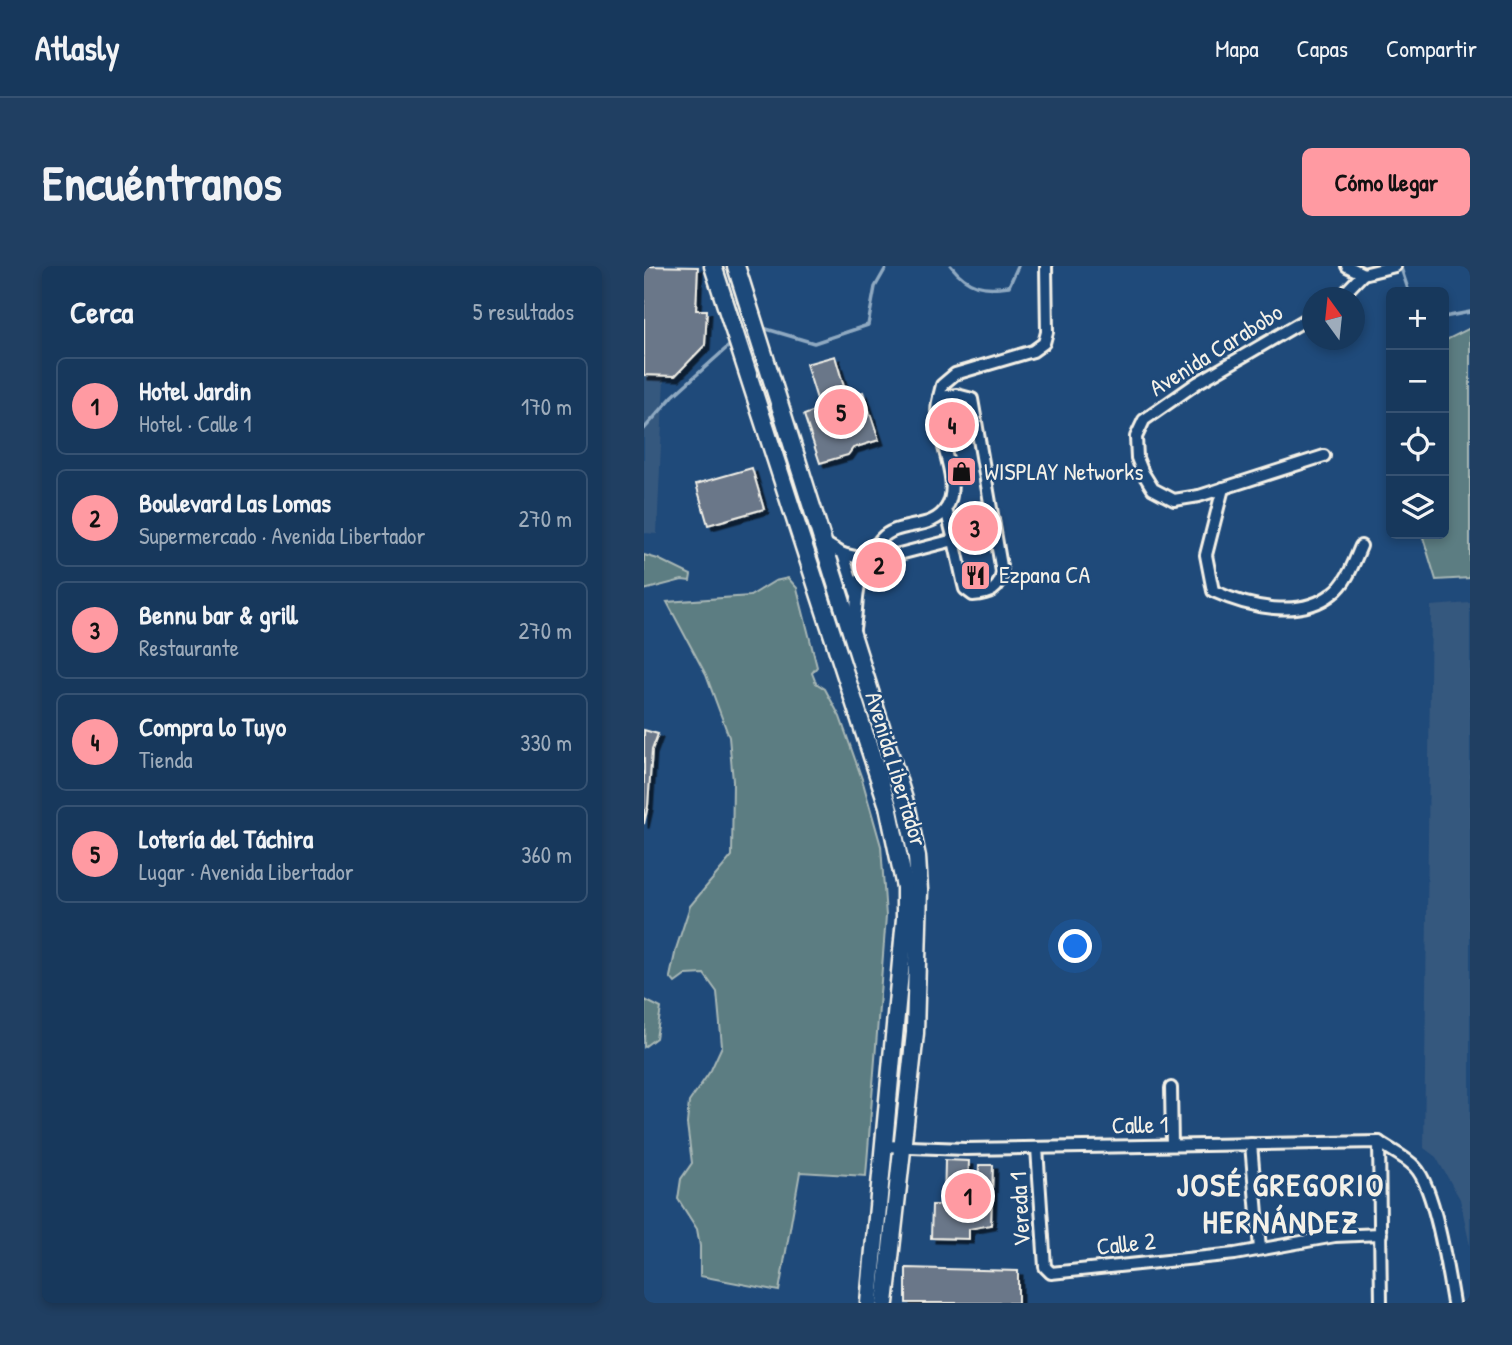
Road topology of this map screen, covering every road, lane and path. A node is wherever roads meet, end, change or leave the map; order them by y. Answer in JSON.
{"nodes":[{"id":1,"x":713,"y":266,"type":"edge"},
{"id":2,"x":736,"y":266,"type":"edge"},
{"id":3,"x":1046,"y":266,"type":"edge"},
{"id":4,"x":1347,"y":266,"type":"edge"},
{"id":5,"x":1395,"y":266,"type":"edge"},
{"id":6,"x":1363,"y":274,"type":"junction"},
{"id":7,"x":1351,"y":287,"type":"edge"},
{"id":8,"x":1302,"y":322,"type":"edge"},
{"id":9,"x":939,"y":397,"type":"junction"},
{"id":10,"x":1324,"y":456,"type":"dead end"},
{"id":11,"x":1223,"y":488,"type":"junction"},
{"id":12,"x":946,"y":509,"type":"junction"},
{"id":13,"x":954,"y":540,"type":"junction"},
{"id":14,"x":823,"y":542,"type":"junction"},
{"id":15,"x":1361,"y":546,"type":"dead end"},
{"id":16,"x":843,"y":554,"type":"junction"},
{"id":17,"x":872,"y":561,"type":"junction"},
{"id":18,"x":857,"y":595,"type":"junction"},
{"id":19,"x":853,"y":637,"type":"junction"},
{"id":20,"x":1171,"y":1088,"type":"dead end"},
{"id":21,"x":1379,"y":1142,"type":"junction"},
{"id":22,"x":1251,"y":1144,"type":"junction"},
{"id":23,"x":1172,"y":1145,"type":"junction"},
{"id":24,"x":883,"y":1146,"type":"junction"},
{"id":25,"x":1037,"y":1147,"type":"junction"},
{"id":26,"x":902,"y":1148,"type":"junction"},
{"id":27,"x":1381,"y":1234,"type":"junction"},
{"id":28,"x":1260,"y":1249,"type":"junction"},
{"id":29,"x":1045,"y":1267,"type":"joint"},
{"id":30,"x":869,"y":1303,"type":"edge"},
{"id":31,"x":885,"y":1303,"type":"edge"},
{"id":32,"x":1381,"y":1303,"type":"edge"},
{"id":33,"x":1452,"y":1303,"type":"edge"}],
"edges":[{"from":1,"to":24,"type":"main road","name":"Avenida Libertador"},
{"from":2,"to":14,"type":"main road","name":"Avenida Libertador"},
{"from":3,"to":9,"type":"street"},
{"from":4,"to":6,"type":"street"},
{"from":5,"to":6,"type":"street"},
{"from":6,"to":7,"type":"street"},
{"from":8,"to":11,"type":"street","name":"Avenida Carabobo"},
{"from":9,"to":12,"type":"street"},
{"from":9,"to":13,"type":"street"},
{"from":10,"to":11,"type":"street","name":"Avenida Carabobo"},
{"from":11,"to":15,"type":"street"},
{"from":12,"to":13,"type":"street"},
{"from":12,"to":17,"type":"street"},
{"from":13,"to":17,"type":"street"},
{"from":14,"to":16,"type":"street"},
{"from":14,"to":19,"type":"main road","name":"Avenida Libertador"},
{"from":16,"to":17,"type":"street"},
{"from":16,"to":18,"type":"street"},
{"from":17,"to":18,"type":"street"},
{"from":18,"to":19,"type":"street"},
{"from":19,"to":26,"type":"main road","name":"Avenida Libertador"},
{"from":20,"to":23,"type":"street"},
{"from":21,"to":22,"type":"street","name":"Calle 1"},
{"from":21,"to":27,"type":"street"},
{"from":21,"to":33,"type":"street"},
{"from":22,"to":23,"type":"street","name":"Calle 1"},
{"from":22,"to":28,"type":"street"},
{"from":23,"to":25,"type":"street","name":"Calle 1"},
{"from":24,"to":26,"type":"street","name":"Calle 1"},
{"from":24,"to":30,"type":"main road","name":"Avenida Libertador"},
{"from":25,"to":26,"type":"street","name":"Calle 1"},
{"from":25,"to":29,"type":"street","name":"Vereda 1"},
{"from":26,"to":31,"type":"main road","name":"Avenida Libertador"},
{"from":27,"to":28,"type":"street","name":"Calle 2"},
{"from":27,"to":32,"type":"street"},
{"from":28,"to":29,"type":"street","name":"Calle 2"}]}
